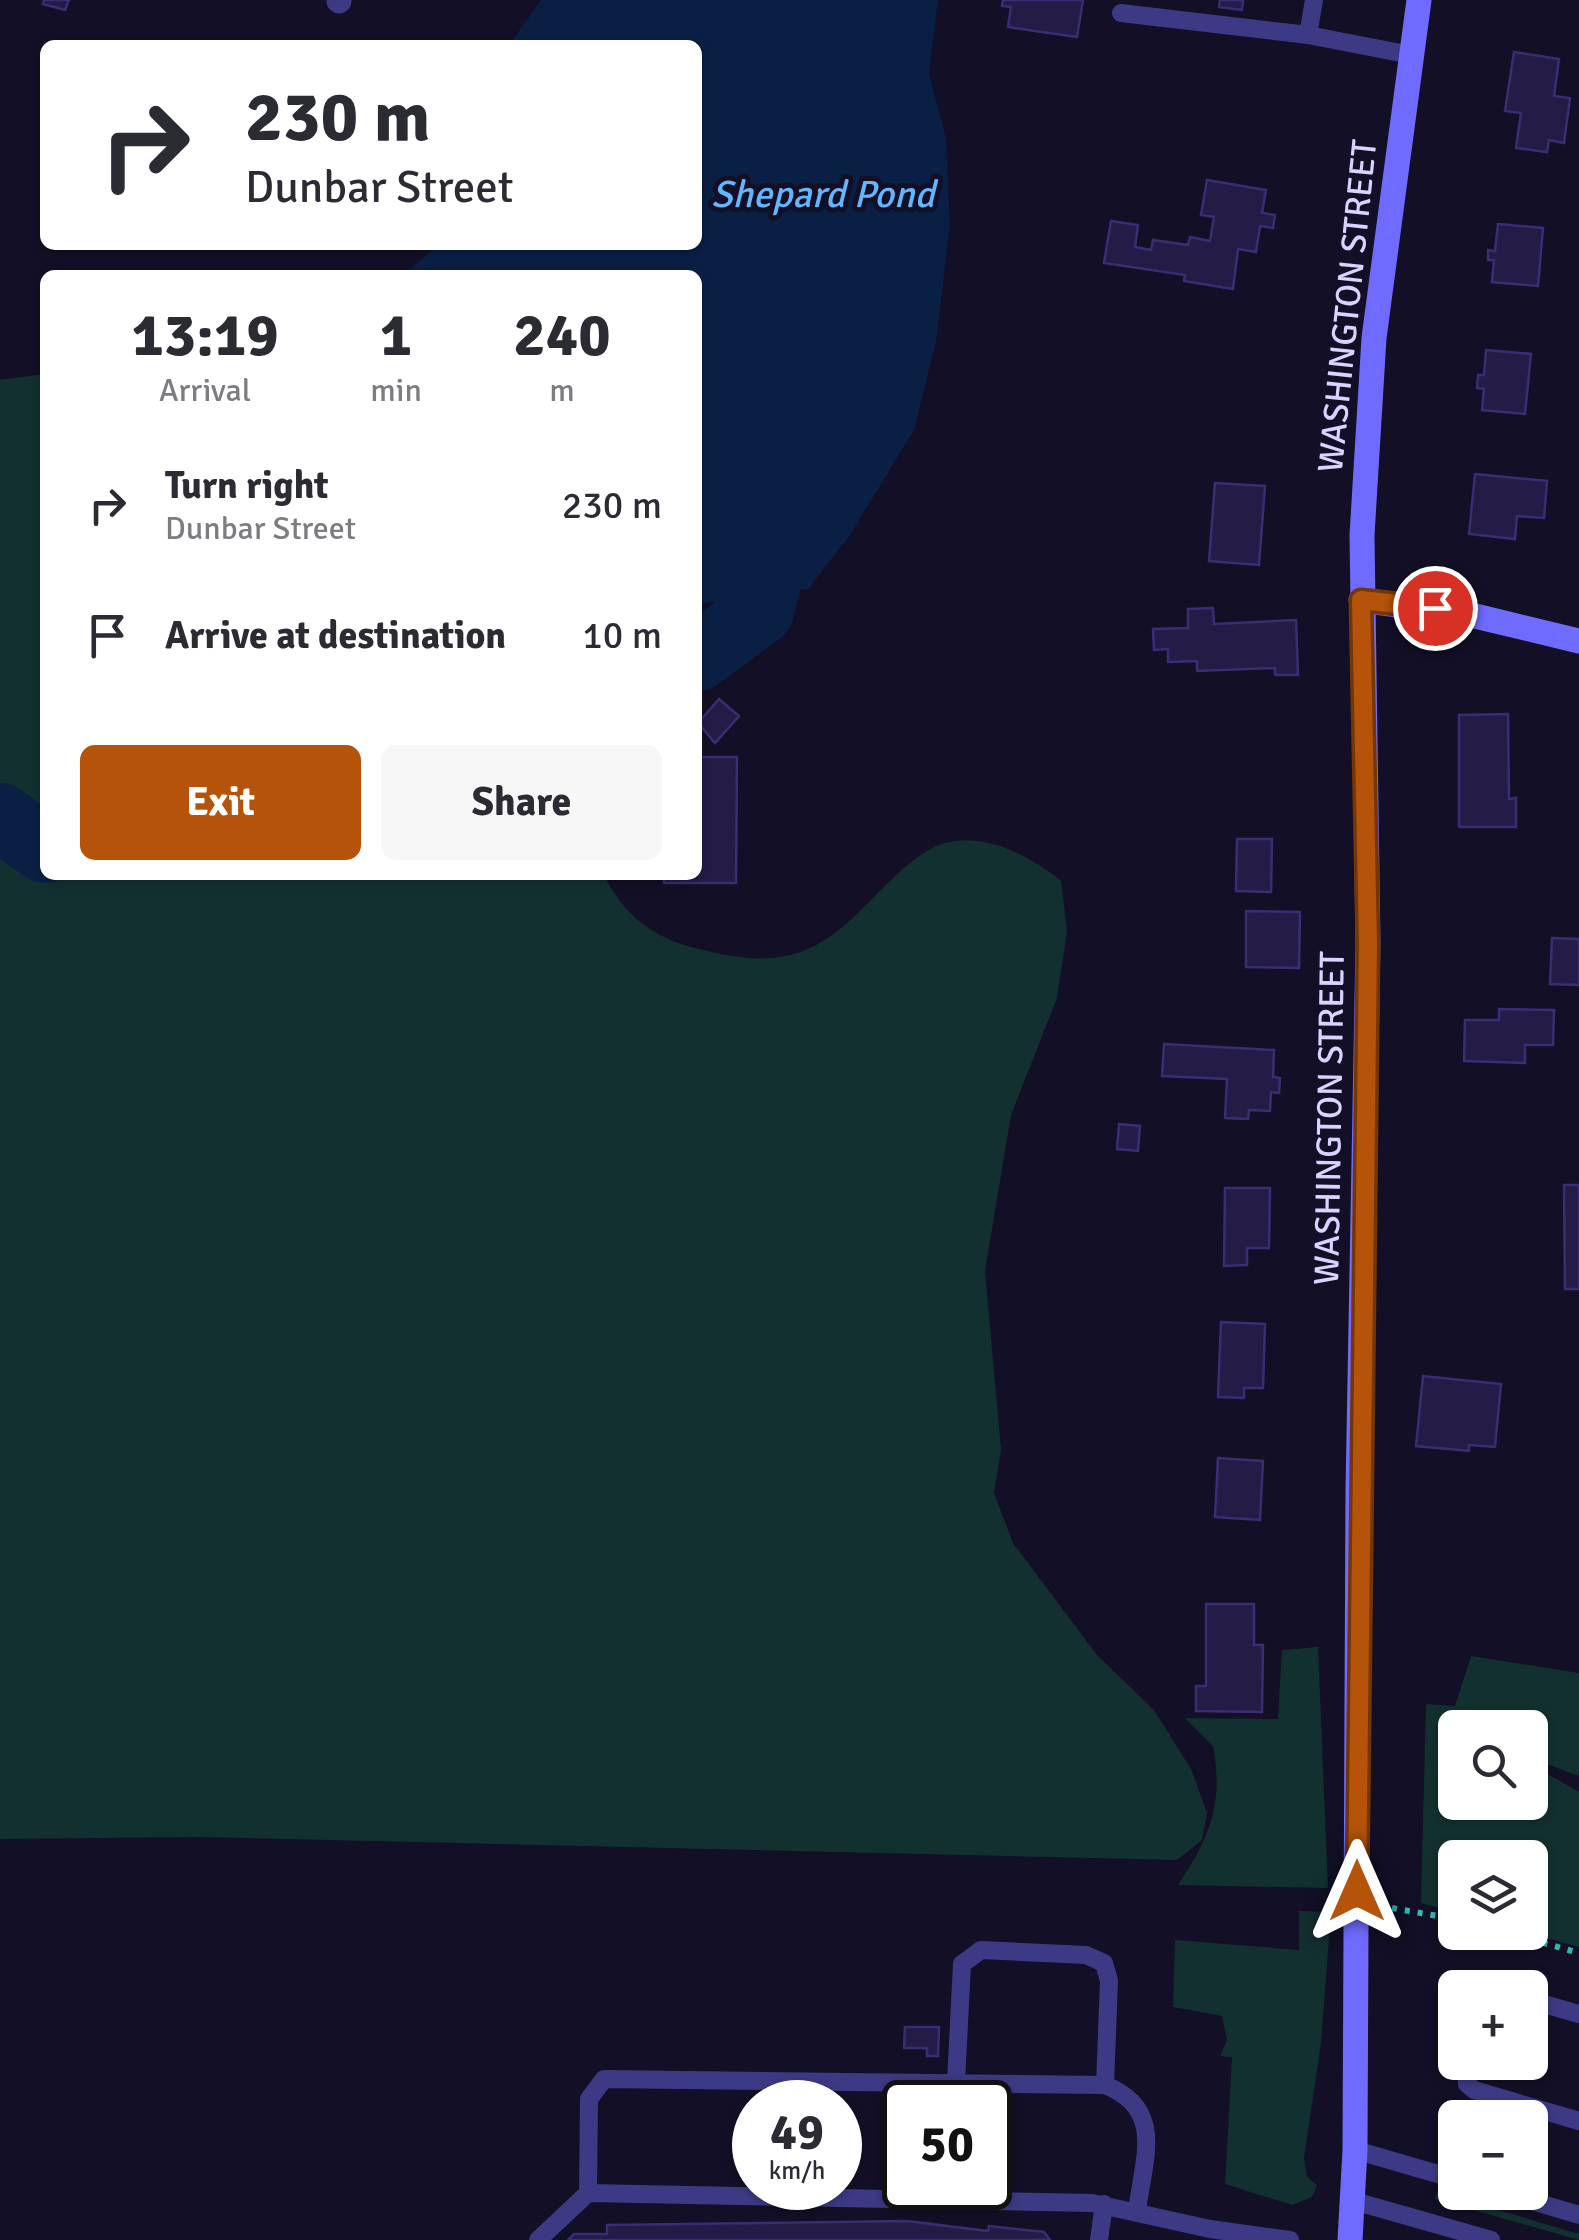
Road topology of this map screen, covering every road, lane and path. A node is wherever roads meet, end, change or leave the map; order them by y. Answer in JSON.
{"nodes":[{"id":1,"x":1314,"y":0,"type":"edge"},
{"id":2,"x":1419,"y":0,"type":"edge"},
{"id":3,"x":1121,"y":13,"type":"dead end"},
{"id":4,"x":1308,"y":35,"type":"junction"},
{"id":5,"x":1411,"y":56,"type":"junction"},
{"id":6,"x":1361,"y":600,"type":"junction"},
{"id":7,"x":1579,"y":641,"type":"edge"},
{"id":8,"x":1392,"y":1908,"type":"dead end"},
{"id":9,"x":1438,"y":1915,"type":"edge"},
{"id":10,"x":1548,"y":1944,"type":"edge"},
{"id":11,"x":1579,"y":1953,"type":"edge"},
{"id":12,"x":1548,"y":2005,"type":"edge"},
{"id":13,"x":1579,"y":2014,"type":"edge"},
{"id":14,"x":956,"y":2080,"type":"edge"},
{"id":15,"x":1466,"y":2080,"type":"edge"},
{"id":16,"x":882,"y":2082,"type":"edge"},
{"id":17,"x":1012,"y":2083,"type":"edge"},
{"id":18,"x":1105,"y":2084,"type":"junction"},
{"id":19,"x":1579,"y":2122,"type":"edge"},
{"id":20,"x":1356,"y":2150,"type":"junction"},
{"id":21,"x":1438,"y":2174,"type":"edge"},
{"id":22,"x":588,"y":2193,"type":"junction"},
{"id":23,"x":1354,"y":2201,"type":"junction"},
{"id":24,"x":1104,"y":2204,"type":"junction"},
{"id":25,"x":1548,"y":2206,"type":"edge"},
{"id":26,"x":1137,"y":2212,"type":"junction"},
{"id":27,"x":1579,"y":2215,"type":"edge"},
{"id":28,"x":1209,"y":2234,"type":"edge"},
{"id":29,"x":538,"y":2240,"type":"edge"},
{"id":30,"x":1099,"y":2240,"type":"edge"},
{"id":31,"x":1290,"y":2240,"type":"edge"},
{"id":32,"x":1350,"y":2240,"type":"edge"},
{"id":33,"x":1491,"y":2240,"type":"edge"}],
"edges":[{"from":1,"to":4,"type":"lane"},
{"from":2,"to":5,"type":"main road","name":"WASHINGTON STREET"},
{"from":3,"to":4,"type":"lane"},
{"from":4,"to":5,"type":"lane"},
{"from":5,"to":6,"type":"main road","name":"WASHINGTON STREET"},
{"from":6,"to":7,"type":"main road"},
{"from":6,"to":20,"type":"main road","name":"WASHINGTON STREET"},
{"from":8,"to":9,"type":"path"},
{"from":10,"to":11,"type":"path"},
{"from":12,"to":13,"type":"lane"},
{"from":14,"to":18,"type":"lane"},
{"from":15,"to":19,"type":"lane"},
{"from":16,"to":22,"type":"lane"},
{"from":17,"to":18,"type":"lane"},
{"from":18,"to":26,"type":"lane"},
{"from":20,"to":21,"type":"lane"},
{"from":20,"to":23,"type":"main road","name":"WASHINGTON STREET"},
{"from":22,"to":24,"type":"lane"},
{"from":22,"to":29,"type":"lane"},
{"from":23,"to":32,"type":"main road","name":"WASHINGTON STREET"},
{"from":23,"to":33,"type":"lane"},
{"from":24,"to":26,"type":"lane"},
{"from":24,"to":30,"type":"lane"},
{"from":25,"to":27,"type":"lane"},
{"from":26,"to":28,"type":"lane"},
{"from":28,"to":31,"type":"lane"}]}
